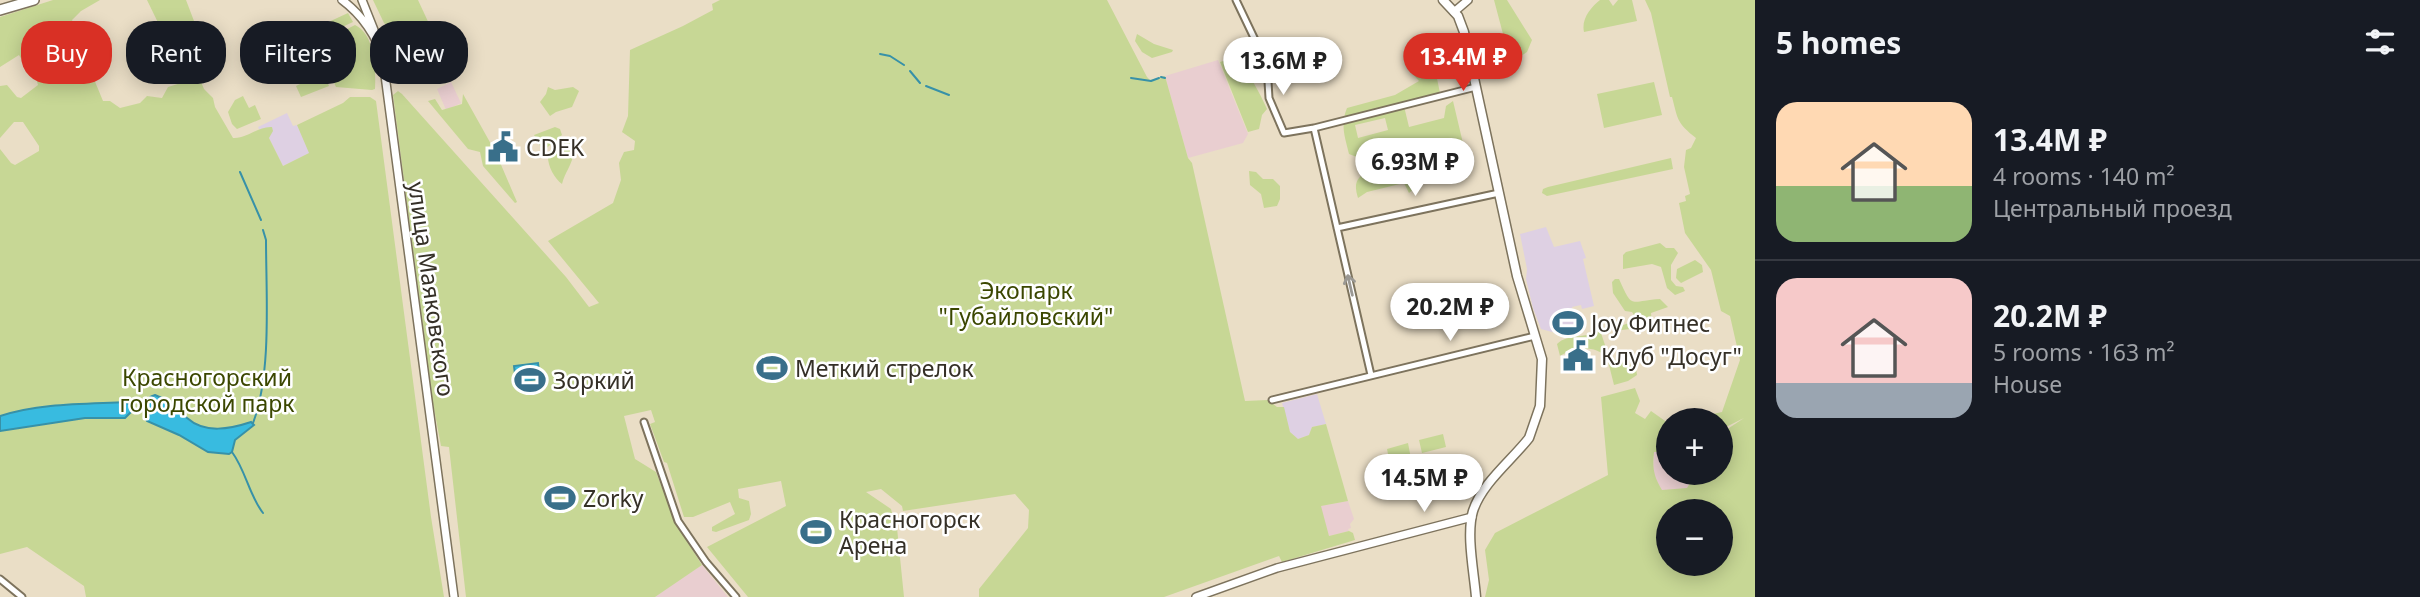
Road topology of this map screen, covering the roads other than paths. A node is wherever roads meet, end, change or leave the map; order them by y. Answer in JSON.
{"nodes":[{"id":1,"x":34,"y":0,"type":"edge"},
{"id":2,"x":360,"y":0,"type":"edge"},
{"id":3,"x":1236,"y":0,"type":"edge"},
{"id":4,"x":1443,"y":0,"type":"edge"},
{"id":5,"x":1468,"y":0,"type":"edge"},
{"id":6,"x":344,"y":1,"type":"edge"},
{"id":7,"x":0,"y":10,"type":"edge"},
{"id":8,"x":1454,"y":12,"type":"junction"},
{"id":9,"x":370,"y":24,"type":"edge"},
{"id":10,"x":370,"y":33,"type":"edge"},
{"id":11,"x":385,"y":84,"type":"edge"},
{"id":12,"x":1476,"y":87,"type":"junction"},
{"id":13,"x":1314,"y":128,"type":"junction"},
{"id":14,"x":1499,"y":193,"type":"junction"},
{"id":15,"x":1337,"y":228,"type":"junction"},
{"id":16,"x":1535,"y":336,"type":"junction"},
{"id":17,"x":1371,"y":375,"type":"junction"},
{"id":18,"x":1272,"y":401,"type":"dead end"},
{"id":19,"x":644,"y":422,"type":"dead end"},
{"id":20,"x":1472,"y":517,"type":"junction"},
{"id":21,"x":0,"y":579,"type":"edge"},
{"id":22,"x":22,"y":597,"type":"edge"},
{"id":23,"x":454,"y":597,"type":"edge"},
{"id":24,"x":736,"y":597,"type":"edge"},
{"id":25,"x":1196,"y":597,"type":"edge"},
{"id":26,"x":1476,"y":597,"type":"edge"}],
"edges":[{"from":1,"to":7,"type":"main road"},
{"from":2,"to":6,"type":"street"},
{"from":2,"to":9,"type":"street"},
{"from":3,"to":13,"type":"street"},
{"from":4,"to":8,"type":"main road"},
{"from":5,"to":8,"type":"street"},
{"from":6,"to":10,"type":"street","name":"улица Маяковского"},
{"from":8,"to":12,"type":"main road"},
{"from":11,"to":23,"type":"street","name":"улица Маяковского"},
{"from":12,"to":13,"type":"street"},
{"from":12,"to":14,"type":"main road"},
{"from":13,"to":15,"type":"street"},
{"from":14,"to":15,"type":"street"},
{"from":14,"to":16,"type":"main road"},
{"from":17,"to":15,"type":"street","one_way":true},
{"from":16,"to":17,"type":"street"},
{"from":16,"to":20,"type":"main road"},
{"from":17,"to":18,"type":"street"},
{"from":19,"to":24,"type":"street"},
{"from":20,"to":25,"type":"street"},
{"from":20,"to":26,"type":"main road"},
{"from":21,"to":22,"type":"street"}]}
